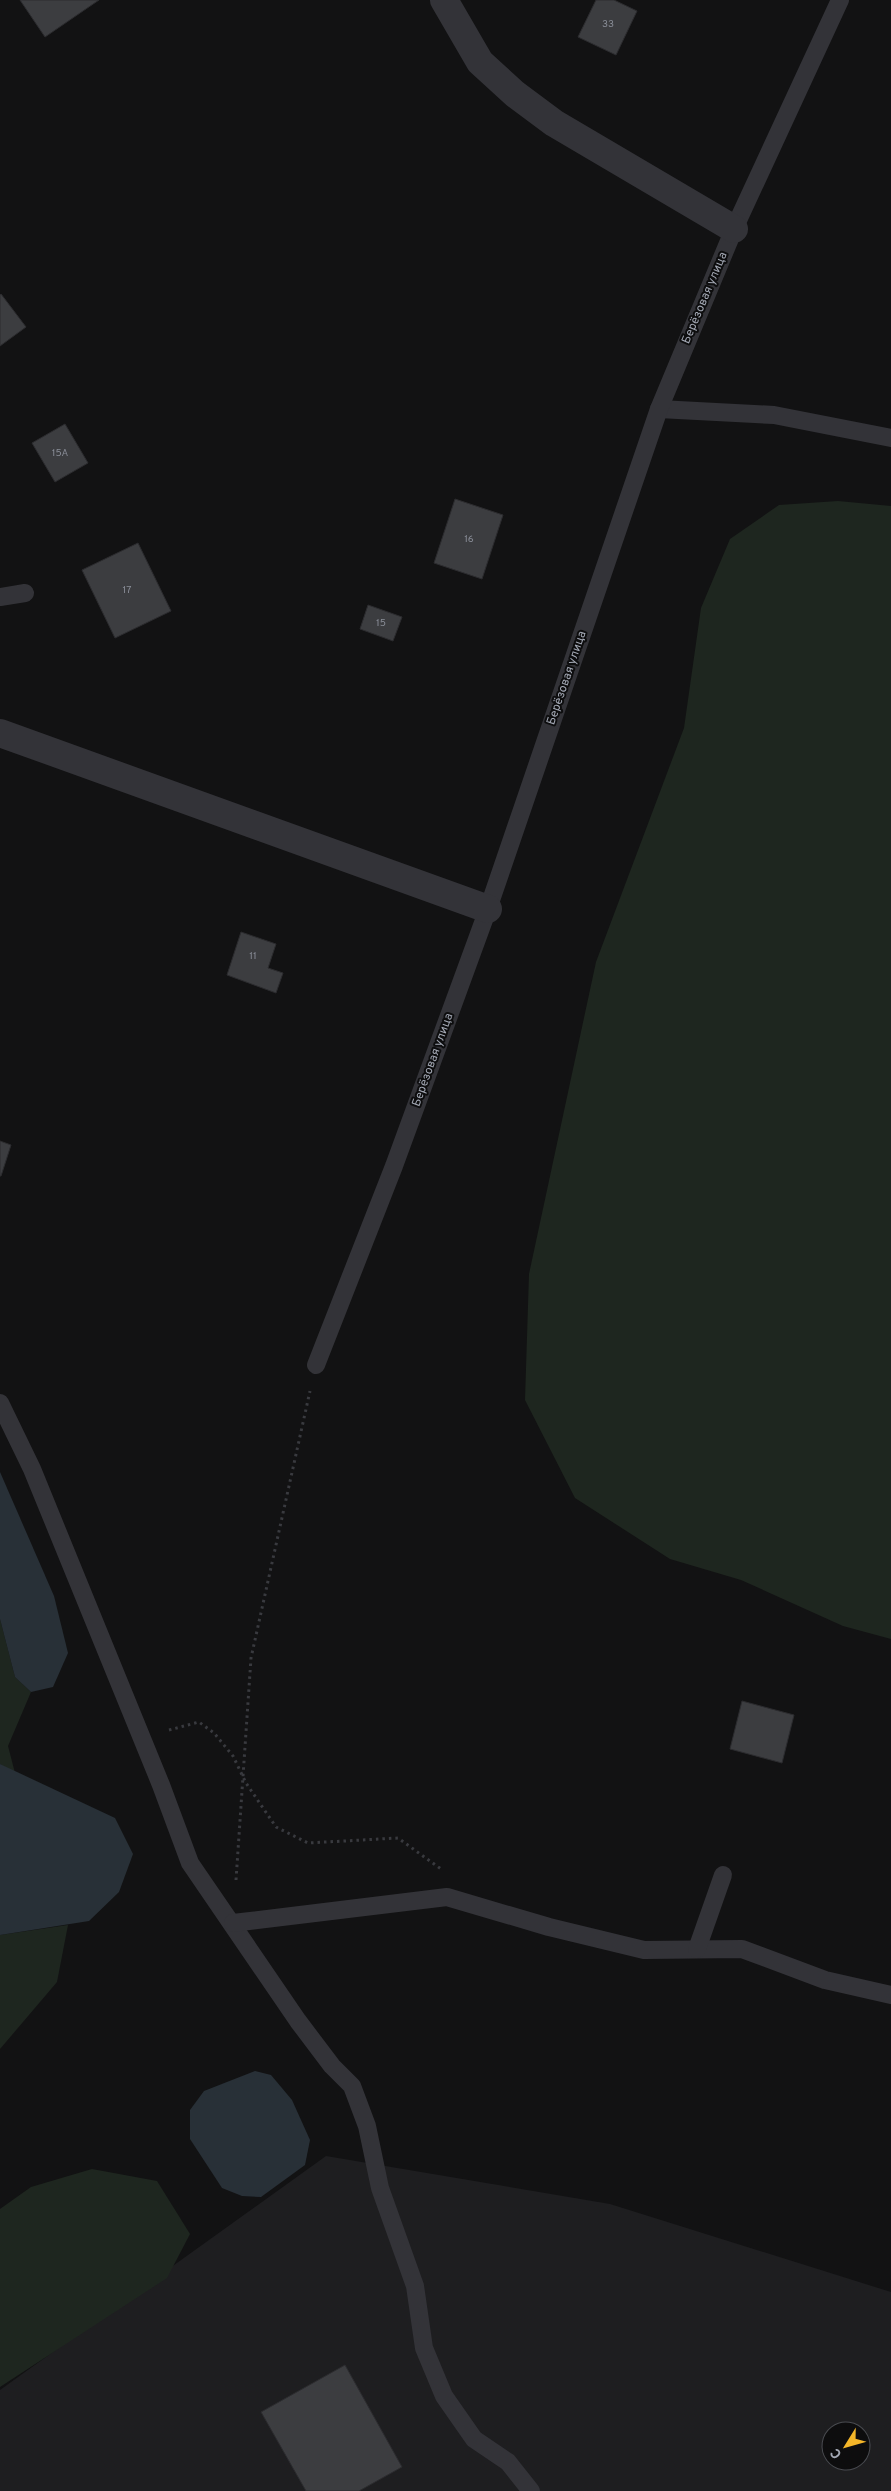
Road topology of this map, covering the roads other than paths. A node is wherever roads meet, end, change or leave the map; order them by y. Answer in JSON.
{"nodes":[{"id":1,"x":444,"y":0,"type":"edge"},
{"id":2,"x":840,"y":0,"type":"edge"},
{"id":3,"x":734,"y":229,"type":"junction"},
{"id":4,"x":659,"y":409,"type":"junction"},
{"id":5,"x":891,"y":438,"type":"edge"},
{"id":6,"x":25,"y":593,"type":"dead end"},
{"id":7,"x":0,"y":597,"type":"edge"},
{"id":8,"x":0,"y":733,"type":"edge"},
{"id":9,"x":488,"y":909,"type":"junction"},
{"id":10,"x":316,"y":1365,"type":"road end"},
{"id":11,"x":0,"y":1403,"type":"edge"},
{"id":12,"x":723,"y":1875,"type":"dead end"},
{"id":13,"x":233,"y":1923,"type":"junction"},
{"id":14,"x":697,"y":1949,"type":"junction"},
{"id":15,"x":891,"y":1994,"type":"edge"},
{"id":16,"x":531,"y":2491,"type":"edge"}],
"edges":[{"from":1,"to":3,"type":"street"},
{"from":2,"to":3,"type":"lane","name":"Берёзовая улица"},
{"from":3,"to":4,"type":"lane","name":"Берёзовая улица"},
{"from":4,"to":5,"type":"lane"},
{"from":4,"to":9,"type":"lane","name":"Берёзовая улица"},
{"from":6,"to":7,"type":"lane"},
{"from":8,"to":9,"type":"street"},
{"from":9,"to":10,"type":"lane","name":"Берёзовая улица"},
{"from":11,"to":13,"type":"lane"},
{"from":12,"to":14,"type":"lane"},
{"from":13,"to":14,"type":"lane"},
{"from":13,"to":16,"type":"lane"},
{"from":14,"to":15,"type":"lane"}]}
